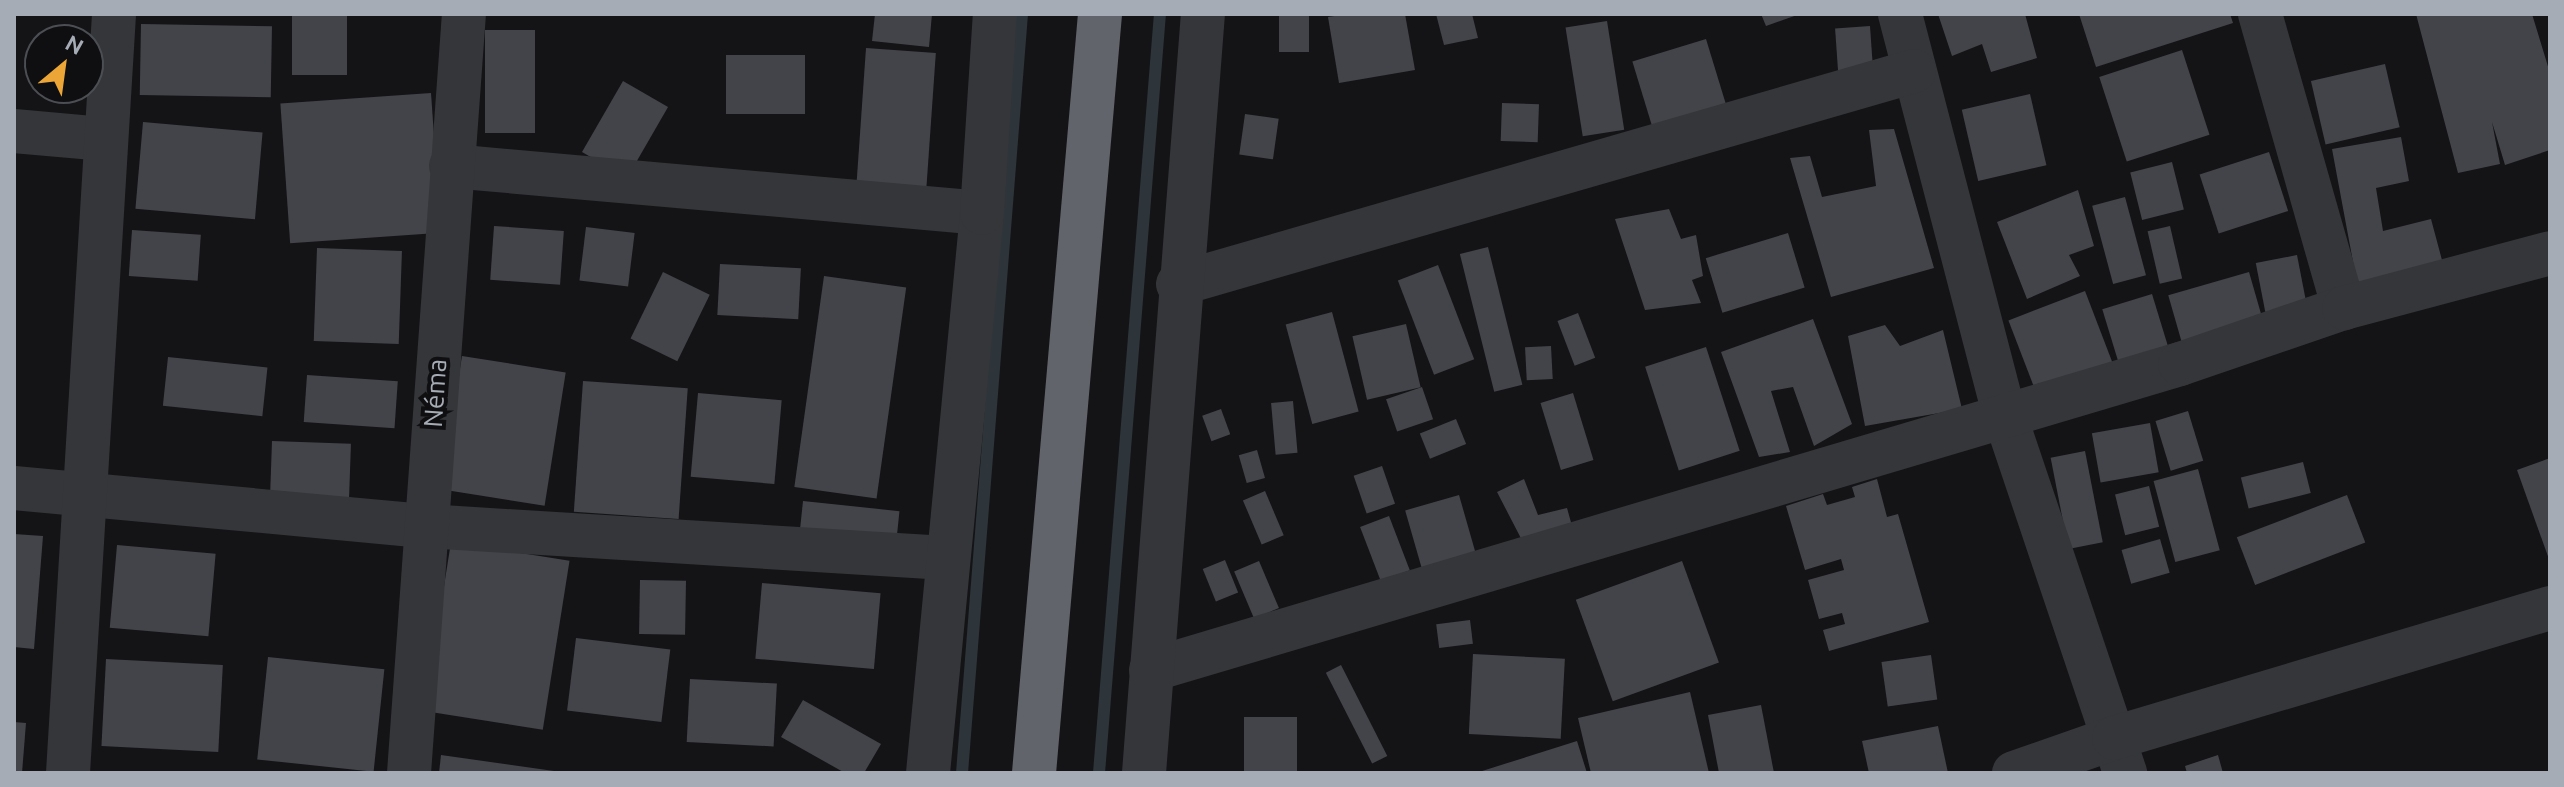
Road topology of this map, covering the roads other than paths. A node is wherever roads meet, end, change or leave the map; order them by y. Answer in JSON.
{"nodes":[{"id":1,"x":114,"y":14,"type":"edge"},
{"id":2,"x":464,"y":14,"type":"edge"},
{"id":3,"x":995,"y":14,"type":"edge"},
{"id":4,"x":1100,"y":14,"type":"edge"},
{"id":5,"x":1203,"y":14,"type":"edge"},
{"id":6,"x":1900,"y":14,"type":"edge"},
{"id":7,"x":2260,"y":14,"type":"edge"},
{"id":8,"x":1914,"y":71,"type":"junction"},
{"id":9,"x":14,"y":131,"type":"edge"},
{"id":10,"x":103,"y":139,"type":"junction"},
{"id":11,"x":451,"y":166,"type":"junction"},
{"id":12,"x":982,"y":213,"type":"junction"},
{"id":13,"x":2550,"y":253,"type":"edge"},
{"id":14,"x":1178,"y":284,"type":"junction"},
{"id":15,"x":2344,"y":308,"type":"junction"},
{"id":16,"x":2005,"y":416,"type":"junction"},
{"id":17,"x":14,"y":488,"type":"edge"},
{"id":18,"x":86,"y":494,"type":"junction"},
{"id":19,"x":426,"y":526,"type":"junction"},
{"id":20,"x":946,"y":558,"type":"junction"},
{"id":21,"x":2550,"y":608,"type":"edge"},
{"id":22,"x":1151,"y":670,"type":"junction"},
{"id":23,"x":2120,"y":755,"type":"edge"},
{"id":24,"x":68,"y":773,"type":"edge"},
{"id":25,"x":409,"y":773,"type":"edge"},
{"id":26,"x":928,"y":773,"type":"edge"},
{"id":27,"x":1034,"y":773,"type":"edge"},
{"id":28,"x":1144,"y":773,"type":"edge"},
{"id":29,"x":2014,"y":773,"type":"edge"}],
"edges":[{"from":1,"to":10,"type":"street"},
{"from":2,"to":11,"type":"street","name":"Néma"},
{"from":3,"to":12,"type":"street"},
{"from":4,"to":27,"type":"highway"},
{"from":5,"to":14,"type":"street"},
{"from":6,"to":8,"type":"street"},
{"from":7,"to":15,"type":"street"},
{"from":8,"to":14,"type":"street"},
{"from":8,"to":16,"type":"street"},
{"from":9,"to":10,"type":"street"},
{"from":10,"to":18,"type":"street"},
{"from":11,"to":12,"type":"street"},
{"from":11,"to":19,"type":"street","name":"Néma"},
{"from":12,"to":20,"type":"street"},
{"from":13,"to":15,"type":"street"},
{"from":14,"to":22,"type":"street"},
{"from":15,"to":16,"type":"street"},
{"from":16,"to":22,"type":"street"},
{"from":16,"to":23,"type":"street"},
{"from":17,"to":18,"type":"street"},
{"from":18,"to":19,"type":"street"},
{"from":18,"to":24,"type":"street"},
{"from":19,"to":20,"type":"street"},
{"from":19,"to":25,"type":"street","name":"Néma"},
{"from":20,"to":26,"type":"street"},
{"from":21,"to":23,"type":"street"},
{"from":22,"to":28,"type":"street"},
{"from":23,"to":29,"type":"street"}]}
